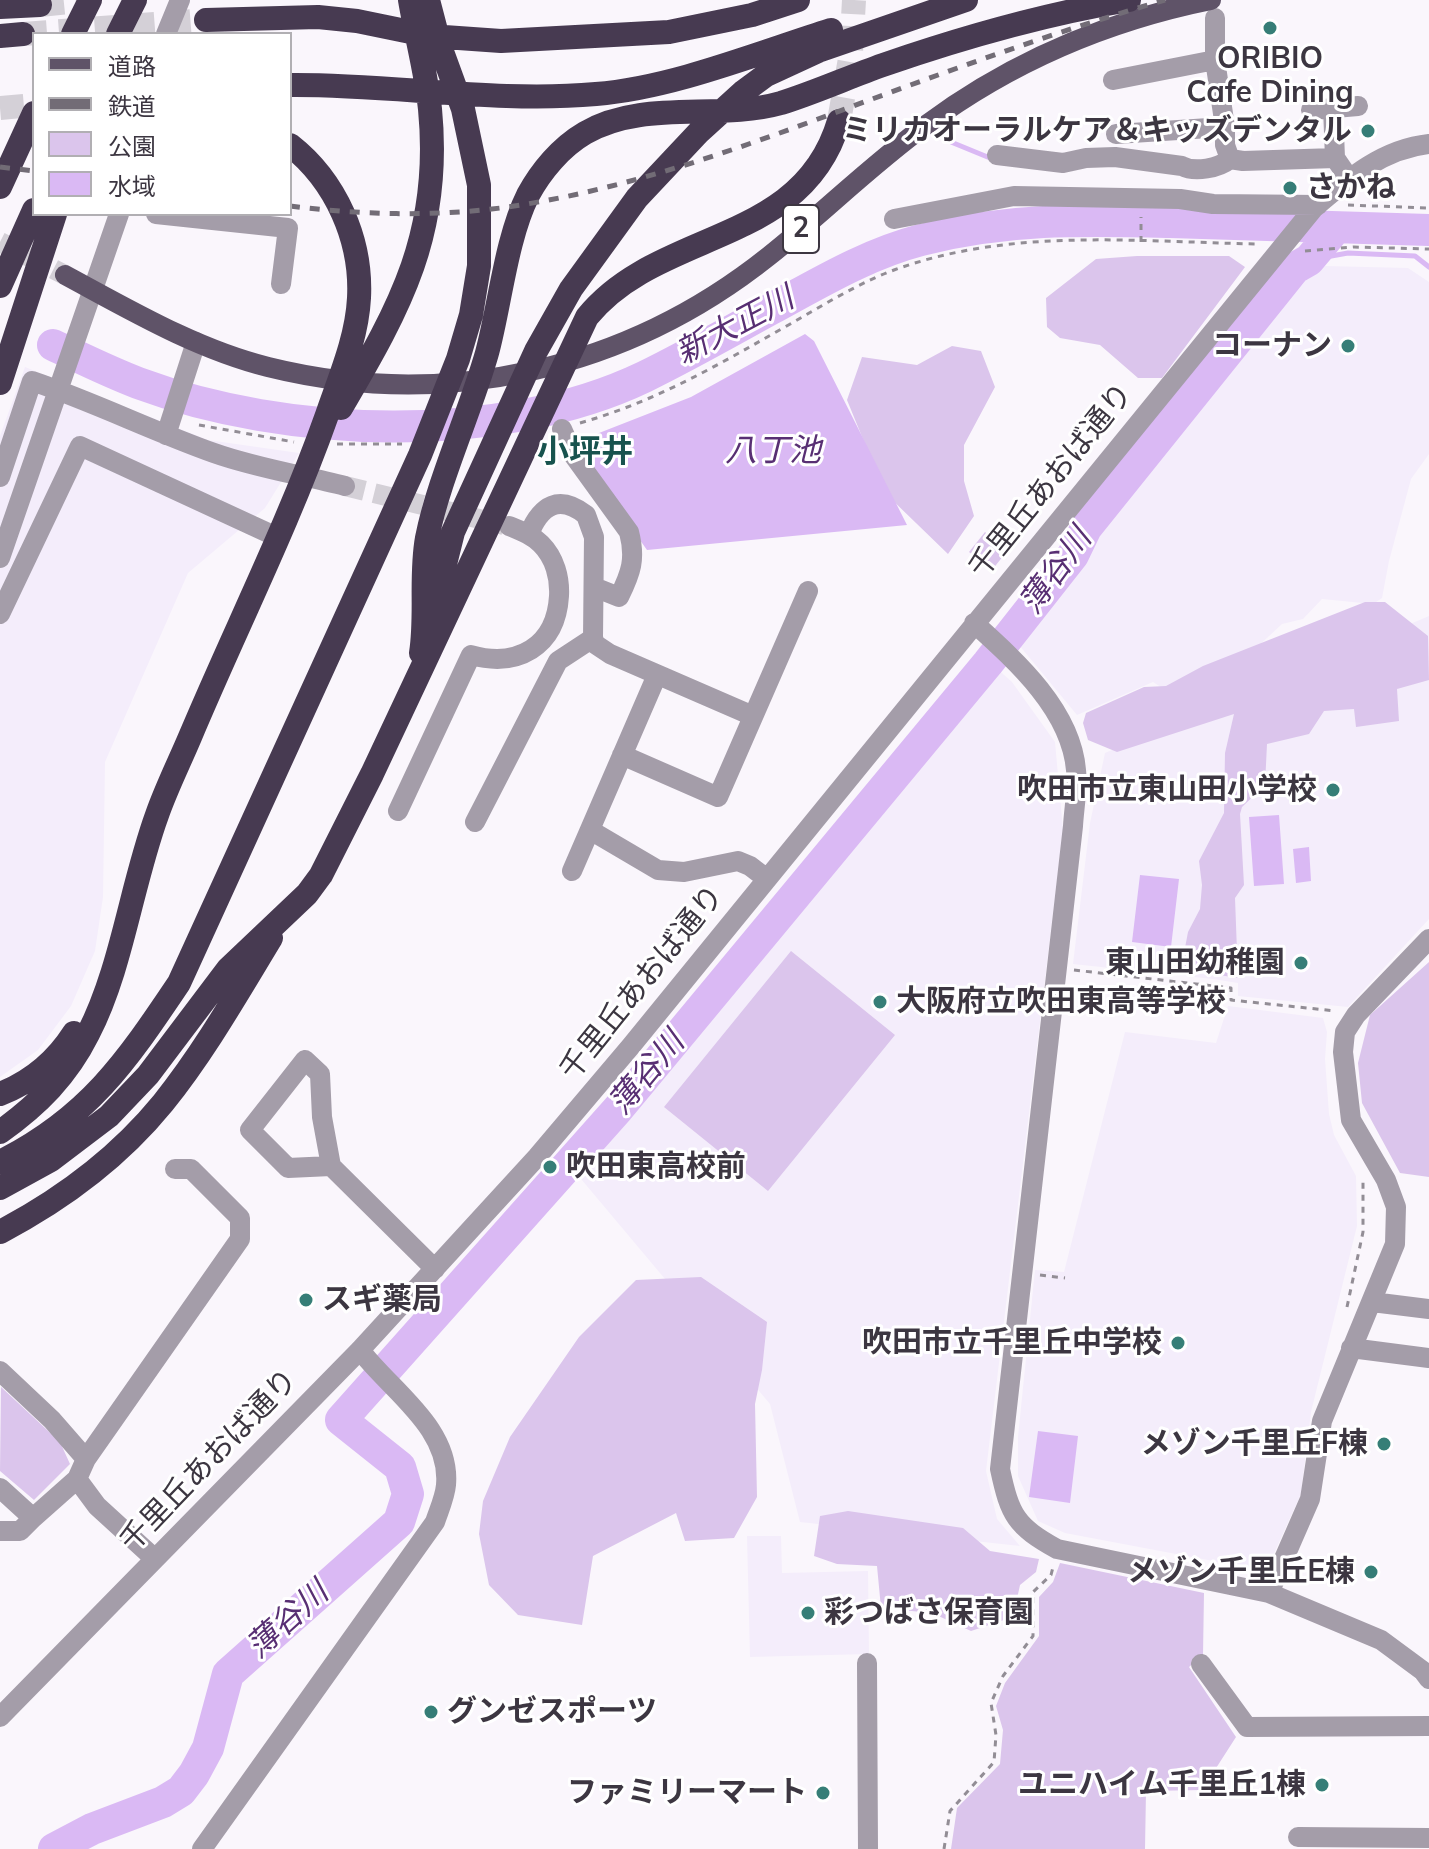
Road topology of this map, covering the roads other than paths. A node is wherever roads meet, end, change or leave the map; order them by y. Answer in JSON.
{"nodes":[{"id":1,"x":90,"y":0,"type":"edge"},
{"id":2,"x":135,"y":0,"type":"edge"},
{"id":3,"x":180,"y":0,"type":"edge"},
{"id":4,"x":410,"y":0,"type":"edge"},
{"id":5,"x":428,"y":0,"type":"edge"},
{"id":6,"x":798,"y":0,"type":"edge"},
{"id":7,"x":954,"y":0,"type":"edge"},
{"id":8,"x":966,"y":0,"type":"edge"},
{"id":9,"x":1129,"y":0,"type":"edge"},
{"id":10,"x":40,"y":5,"type":"dead end"},
{"id":11,"x":0,"y":7,"type":"edge"},
{"id":12,"x":1213,"y":9,"type":"edge"},
{"id":13,"x":206,"y":20,"type":"tunnel mouth"},
{"id":14,"x":74,"y":32,"type":"edge"},
{"id":15,"x":119,"y":32,"type":"edge"},
{"id":16,"x":167,"y":32,"type":"edge"},
{"id":17,"x":1215,"y":60,"type":"junction"},
{"id":18,"x":1113,"y":80,"type":"dead end"},
{"id":19,"x":292,"y":85,"type":"edge"},
{"id":20,"x":1358,"y":106,"type":"dead end"},
{"id":21,"x":1333,"y":108,"type":"junction"},
{"id":22,"x":1311,"y":110,"type":"dead end"},
{"id":23,"x":32,"y":117,"type":"edge"},
{"id":24,"x":839,"y":121,"type":"tunnel mouth"},
{"id":25,"x":1225,"y":127,"type":"junction"},
{"id":26,"x":1116,"y":134,"type":"dead end"},
{"id":27,"x":1429,"y":144,"type":"edge"},
{"id":28,"x":292,"y":147,"type":"edge"},
{"id":29,"x":997,"y":155,"type":"dead end"},
{"id":30,"x":1335,"y":158,"type":"junction"},
{"id":31,"x":1230,"y":159,"type":"junction"},
{"id":32,"x":1348,"y":177,"type":"junction"},
{"id":33,"x":0,"y":187,"type":"edge"},
{"id":34,"x":1316,"y":207,"type":"junction"},
{"id":35,"x":32,"y":214,"type":"edge"},
{"id":36,"x":54,"y":216,"type":"edge"},
{"id":37,"x":118,"y":216,"type":"edge"},
{"id":38,"x":175,"y":216,"type":"edge"},
{"id":39,"x":894,"y":219,"type":"dead end"},
{"id":40,"x":65,"y":275,"type":"tunnel mouth"},
{"id":41,"x":281,"y":284,"type":"dead end"},
{"id":42,"x":0,"y":286,"type":"edge"},
{"id":43,"x":196,"y":342,"type":"junction"},
{"id":44,"x":358,"y":359,"type":"junction"},
{"id":45,"x":0,"y":383,"type":"edge"},
{"id":46,"x":170,"y":423,"type":"junction"},
{"id":47,"x":562,"y":429,"type":"road end"},
{"id":48,"x":0,"y":477,"type":"edge"},
{"id":49,"x":345,"y":486,"type":"tunnel mouth"},
{"id":50,"x":509,"y":526,"type":"tunnel mouth"},
{"id":51,"x":529,"y":534,"type":"junction"},
{"id":52,"x":277,"y":537,"type":"junction"},
{"id":53,"x":0,"y":558,"type":"edge"},
{"id":54,"x":594,"y":587,"type":"junction"},
{"id":55,"x":808,"y":591,"type":"dead end"},
{"id":56,"x":0,"y":614,"type":"edge"},
{"id":57,"x":974,"y":623,"type":"junction"},
{"id":58,"x":593,"y":638,"type":"junction"},
{"id":59,"x":418,"y":672,"type":"junction"},
{"id":60,"x":657,"y":675,"type":"junction"},
{"id":61,"x":753,"y":716,"type":"junction"},
{"id":62,"x":622,"y":755,"type":"junction"},
{"id":63,"x":398,"y":811,"type":"dead end"},
{"id":64,"x":475,"y":822,"type":"dead end"},
{"id":65,"x":590,"y":830,"type":"junction"},
{"id":66,"x":572,"y":871,"type":"dead end"},
{"id":67,"x":767,"y":879,"type":"junction"},
{"id":68,"x":128,"y":910,"type":"junction"},
{"id":69,"x":284,"y":915,"type":"junction"},
{"id":70,"x":1429,"y":939,"type":"edge"},
{"id":71,"x":0,"y":1094,"type":"edge"},
{"id":72,"x":0,"y":1132,"type":"edge"},
{"id":73,"x":0,"y":1162,"type":"edge"},
{"id":74,"x":331,"y":1166,"type":"junction"},
{"id":75,"x":175,"y":1169,"type":"dead end"},
{"id":76,"x":0,"y":1188,"type":"edge"},
{"id":77,"x":0,"y":1232,"type":"edge"},
{"id":78,"x":435,"y":1269,"type":"junction"},
{"id":79,"x":1372,"y":1302,"type":"junction"},
{"id":80,"x":1429,"y":1309,"type":"edge"},
{"id":81,"x":1351,"y":1348,"type":"junction"},
{"id":82,"x":360,"y":1350,"type":"junction"},
{"id":83,"x":1429,"y":1358,"type":"edge"},
{"id":84,"x":0,"y":1371,"type":"edge"},
{"id":85,"x":86,"y":1459,"type":"junction"},
{"id":86,"x":77,"y":1479,"type":"junction"},
{"id":87,"x":0,"y":1488,"type":"edge"},
{"id":88,"x":33,"y":1518,"type":"junction"},
{"id":89,"x":0,"y":1531,"type":"edge"},
{"id":90,"x":155,"y":1559,"type":"junction"},
{"id":91,"x":1269,"y":1593,"type":"junction"},
{"id":92,"x":867,"y":1663,"type":"dead end"},
{"id":93,"x":1201,"y":1664,"type":"dead end"},
{"id":94,"x":1429,"y":1679,"type":"edge"},
{"id":95,"x":0,"y":1717,"type":"edge"},
{"id":96,"x":1429,"y":1726,"type":"edge"},
{"id":97,"x":1298,"y":1837,"type":"dead end"},
{"id":98,"x":1429,"y":1838,"type":"edge"},
{"id":99,"x":202,"y":1849,"type":"edge"},
{"id":100,"x":868,"y":1849,"type":"edge"}],
"edges":[{"from":1,"to":14,"type":"highway"},
{"from":2,"to":15,"type":"highway"},
{"from":3,"to":16,"type":"street"},
{"from":4,"to":44,"type":"highway"},
{"from":5,"to":73,"type":"highway"},
{"from":6,"to":13,"type":"highway"},
{"from":7,"to":19,"type":"highway"},
{"from":8,"to":59,"type":"highway"},
{"from":9,"to":59,"type":"highway"},
{"from":10,"to":11,"type":"highway"},
{"from":12,"to":17,"type":"street"},
{"from":12,"to":43,"type":"main road","number":"2"},
{"from":17,"to":18,"type":"street"},
{"from":17,"to":25,"type":"street"},
{"from":20,"to":21,"type":"street"},
{"from":21,"to":22,"type":"street"},
{"from":21,"to":30,"type":"street"},
{"from":23,"to":33,"type":"highway"},
{"from":24,"to":59,"type":"highway"},
{"from":25,"to":26,"type":"street"},
{"from":25,"to":31,"type":"street"},
{"from":27,"to":32,"type":"street"},
{"from":28,"to":44,"type":"highway"},
{"from":29,"to":31,"type":"street"},
{"from":30,"to":31,"type":"street"},
{"from":30,"to":32,"type":"street"},
{"from":32,"to":34,"type":"street"},
{"from":34,"to":39,"type":"street"},
{"from":34,"to":57,"type":"street","name":"千里丘あおば通り"},
{"from":35,"to":42,"type":"highway"},
{"from":36,"to":45,"type":"highway"},
{"from":37,"to":53,"type":"street"},
{"from":38,"to":41,"type":"street"},
{"from":40,"to":43,"type":"main road","number":"2"},
{"from":43,"to":46,"type":"street"},
{"from":44,"to":52,"type":"highway"},
{"from":46,"to":48,"type":"street"},
{"from":46,"to":49,"type":"street"},
{"from":47,"to":54,"type":"street"},
{"from":50,"to":51,"type":"street"},
{"from":51,"to":54,"type":"street"},
{"from":51,"to":63,"type":"street"},
{"from":52,"to":56,"type":"street"},
{"from":52,"to":68,"type":"highway"},
{"from":54,"to":58,"type":"street"},
{"from":55,"to":61,"type":"street"},
{"from":57,"to":67,"type":"street","name":"千里丘あおば通り"},
{"from":57,"to":91,"type":"street"},
{"from":58,"to":60,"type":"street"},
{"from":58,"to":64,"type":"street"},
{"from":59,"to":69,"type":"highway"},
{"from":60,"to":61,"type":"street"},
{"from":60,"to":62,"type":"street"},
{"from":61,"to":62,"type":"street"},
{"from":62,"to":65,"type":"street"},
{"from":65,"to":66,"type":"street"},
{"from":65,"to":67,"type":"street"},
{"from":67,"to":78,"type":"street","name":"千里丘あおば通り"},
{"from":68,"to":71,"type":"highway"},
{"from":68,"to":72,"type":"highway"},
{"from":69,"to":76,"type":"highway"},
{"from":69,"to":77,"type":"highway"},
{"from":70,"to":79,"type":"street"},
{"from":74,"to":74,"type":"street"},
{"from":74,"to":78,"type":"street"},
{"from":75,"to":85,"type":"street"},
{"from":78,"to":82,"type":"street","name":"千里丘あおば通り"},
{"from":79,"to":80,"type":"street"},
{"from":79,"to":81,"type":"street"},
{"from":81,"to":83,"type":"street"},
{"from":81,"to":91,"type":"street"},
{"from":82,"to":90,"type":"street","name":"千里丘あおば通り"},
{"from":82,"to":99,"type":"street"},
{"from":84,"to":85,"type":"street"},
{"from":85,"to":86,"type":"street"},
{"from":86,"to":88,"type":"street"},
{"from":86,"to":90,"type":"street"},
{"from":87,"to":88,"type":"street"},
{"from":88,"to":89,"type":"street"},
{"from":90,"to":95,"type":"street","name":"千里丘あおば通り"},
{"from":91,"to":94,"type":"street"},
{"from":92,"to":100,"type":"street"},
{"from":93,"to":96,"type":"street"},
{"from":97,"to":98,"type":"street"}]}
